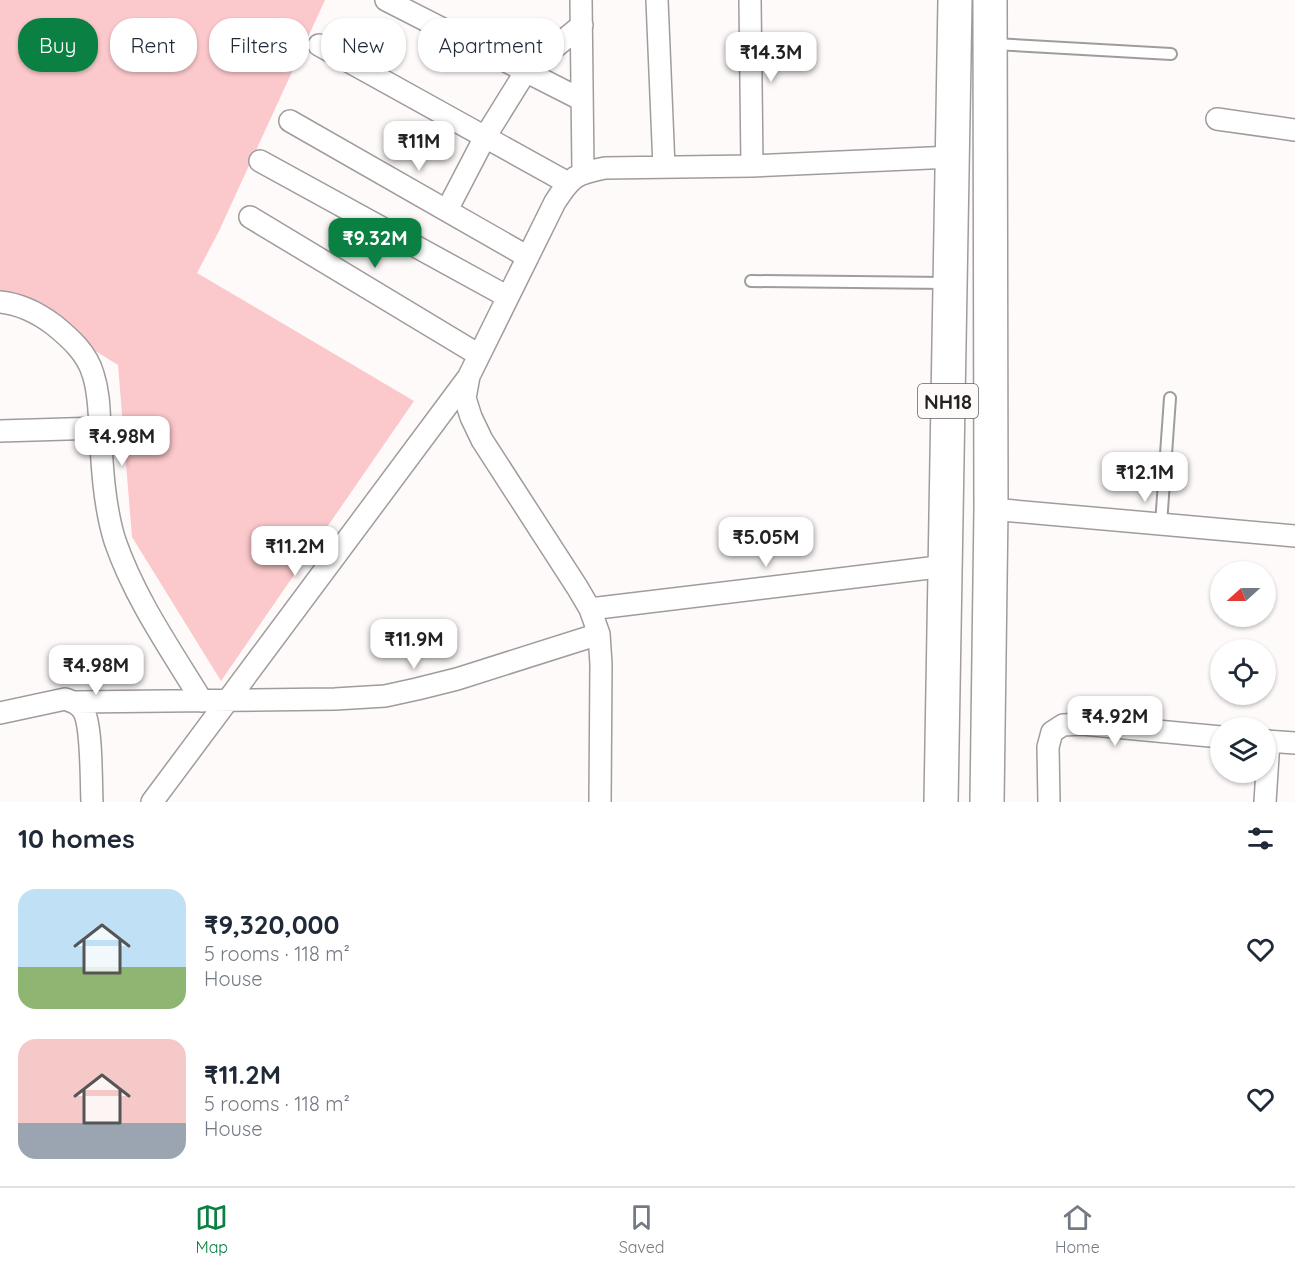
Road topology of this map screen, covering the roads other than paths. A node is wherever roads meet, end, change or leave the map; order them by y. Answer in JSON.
{"nodes":[{"id":1,"x":386,"y":0,"type":"edge"},
{"id":2,"x":581,"y":0,"type":"edge"},
{"id":3,"x":657,"y":0,"type":"edge"},
{"id":4,"x":750,"y":0,"type":"edge"},
{"id":5,"x":955,"y":0,"type":"edge"},
{"id":6,"x":990,"y":0,"type":"edge"},
{"id":7,"x":421,"y":18,"type":"edge"},
{"id":8,"x":582,"y":26,"type":"junction"},
{"id":9,"x":564,"y":41,"type":"edge"},
{"id":10,"x":990,"y":44,"type":"junction"},
{"id":11,"x":319,"y":45,"type":"dead end"},
{"id":12,"x":1171,"y":54,"type":"dead end"},
{"id":13,"x":526,"y":72,"type":"joint"},
{"id":14,"x":582,"y":100,"type":"junction"},
{"id":15,"x":1217,"y":119,"type":"dead end"},
{"id":16,"x":290,"y":121,"type":"dead end"},
{"id":17,"x":1295,"y":130,"type":"edge"},
{"id":18,"x":485,"y":137,"type":"junction"},
{"id":19,"x":952,"y":157,"type":"junction"},
{"id":20,"x":260,"y":161,"type":"dead end"},
{"id":21,"x":752,"y":166,"type":"junction"},
{"id":22,"x":664,"y":167,"type":"junction"},
{"id":23,"x":575,"y":177,"type":"junction"},
{"id":24,"x":447,"y":210,"type":"junction"},
{"id":25,"x":250,"y":217,"type":"dead end"},
{"id":26,"x":528,"y":257,"type":"junction"},
{"id":27,"x":751,"y":281,"type":"dead end"},
{"id":28,"x":950,"y":283,"type":"junction"},
{"id":29,"x":508,"y":297,"type":"junction"},
{"id":30,"x":0,"y":302,"type":"edge"},
{"id":31,"x":479,"y":355,"type":"junction"},
{"id":32,"x":469,"y":376,"type":"junction"},
{"id":33,"x":1170,"y":398,"type":"dead end"},
{"id":34,"x":100,"y":428,"type":"junction"},
{"id":35,"x":0,"y":431,"type":"edge"},
{"id":36,"x":991,"y":509,"type":"junction"},
{"id":37,"x":1161,"y":524,"type":"junction"},
{"id":38,"x":1295,"y":536,"type":"edge"},
{"id":39,"x":946,"y":566,"type":"junction"},
{"id":40,"x":590,"y":609,"type":"junction"},
{"id":41,"x":599,"y":634,"type":"junction"},
{"id":42,"x":944,"y":660,"type":"junction"},
{"id":43,"x":989,"y":661,"type":"junction"},
{"id":44,"x":202,"y":701,"type":"junction"},
{"id":45,"x":227,"y":701,"type":"junction"},
{"id":46,"x":76,"y":702,"type":"junction"},
{"id":47,"x":0,"y":713,"type":"edge"},
{"id":48,"x":1210,"y":736,"type":"edge"},
{"id":49,"x":1276,"y":742,"type":"edge"},
{"id":50,"x":1295,"y":743,"type":"edge"},
{"id":51,"x":1266,"y":783,"type":"edge"},
{"id":52,"x":92,"y":802,"type":"edge"},
{"id":53,"x":152,"y":802,"type":"edge"},
{"id":54,"x":600,"y":802,"type":"edge"},
{"id":55,"x":941,"y":802,"type":"edge"},
{"id":56,"x":987,"y":802,"type":"edge"},
{"id":57,"x":1049,"y":802,"type":"edge"},
{"id":58,"x":1265,"y":802,"type":"edge"}],
"edges":[{"from":1,"to":7,"type":"street"},
{"from":2,"to":8,"type":"street"},
{"from":3,"to":22,"type":"street"},
{"from":4,"to":21,"type":"street"},
{"from":5,"to":19,"type":"highway","number":"NH18"},
{"from":6,"to":10,"type":"highway","number":"NH18"},
{"from":8,"to":9,"type":"street"},
{"from":8,"to":14,"type":"street"},
{"from":10,"to":12,"type":"lane"},
{"from":10,"to":36,"type":"highway","number":"NH18"},
{"from":11,"to":18,"type":"street"},
{"from":13,"to":14,"type":"street"},
{"from":13,"to":18,"type":"street"},
{"from":14,"to":23,"type":"street"},
{"from":15,"to":17,"type":"street"},
{"from":16,"to":24,"type":"street"},
{"from":18,"to":23,"type":"street"},
{"from":18,"to":24,"type":"street"},
{"from":19,"to":21,"type":"street"},
{"from":19,"to":28,"type":"highway","number":"NH18"},
{"from":20,"to":29,"type":"street"},
{"from":21,"to":22,"type":"street"},
{"from":22,"to":23,"type":"street"},
{"from":23,"to":26,"type":"street"},
{"from":24,"to":26,"type":"street"},
{"from":25,"to":31,"type":"street"},
{"from":26,"to":29,"type":"street"},
{"from":27,"to":28,"type":"lane"},
{"from":28,"to":39,"type":"highway","number":"NH18"},
{"from":29,"to":31,"type":"street"},
{"from":30,"to":34,"type":"street"},
{"from":31,"to":32,"type":"street"},
{"from":32,"to":40,"type":"street"},
{"from":32,"to":45,"type":"street"},
{"from":33,"to":37,"type":"lane"},
{"from":34,"to":35,"type":"street"},
{"from":34,"to":44,"type":"street"},
{"from":36,"to":37,"type":"street"},
{"from":36,"to":43,"type":"highway","number":"NH18"},
{"from":37,"to":38,"type":"street"},
{"from":39,"to":40,"type":"street"},
{"from":39,"to":42,"type":"highway","number":"NH18"},
{"from":40,"to":41,"type":"street"},
{"from":41,"to":45,"type":"street"},
{"from":41,"to":54,"type":"street"},
{"from":42,"to":43,"type":"highway"},
{"from":42,"to":55,"type":"highway","number":"NH18"},
{"from":43,"to":56,"type":"highway","number":"NH18"},
{"from":44,"to":45,"type":"street"},
{"from":44,"to":46,"type":"street"},
{"from":45,"to":53,"type":"street"},
{"from":46,"to":47,"type":"street"},
{"from":46,"to":52,"type":"street"},
{"from":48,"to":57,"type":"street"},
{"from":49,"to":50,"type":"street"},
{"from":51,"to":58,"type":"street"}]}
